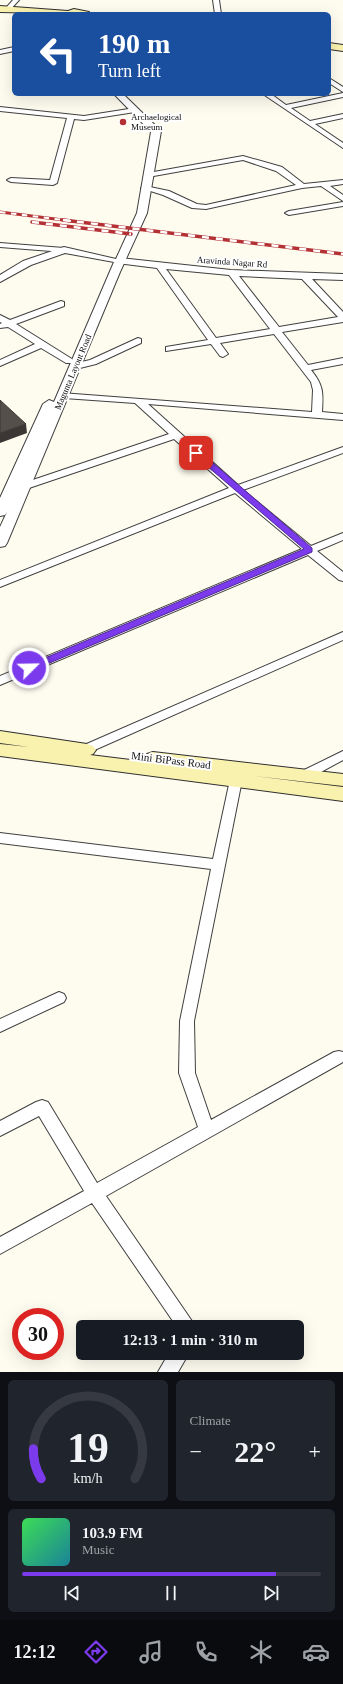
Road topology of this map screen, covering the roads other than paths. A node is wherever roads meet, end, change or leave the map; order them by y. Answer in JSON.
{"nodes":[{"id":1,"x":16,"y":0,"type":"edge"},
{"id":2,"x":216,"y":0,"type":"edge"},
{"id":3,"x":75,"y":10,"type":"edge"},
{"id":4,"x":6,"y":12,"type":"edge"},
{"id":5,"x":218,"y":12,"type":"edge"},
{"id":6,"x":331,"y":46,"type":"edge"},
{"id":7,"x":343,"y":48,"type":"edge"},
{"id":8,"x":12,"y":49,"type":"edge"},
{"id":9,"x":331,"y":50,"type":"edge"},
{"id":10,"x":0,"y":52,"type":"edge"},
{"id":11,"x":343,"y":52,"type":"edge"},
{"id":12,"x":331,"y":81,"type":"edge"},
{"id":13,"x":343,"y":90,"type":"edge"},
{"id":14,"x":343,"y":95,"type":"edge"},
{"id":15,"x":120,"y":96,"type":"edge"},
{"id":16,"x":269,"y":96,"type":"edge"},
{"id":17,"x":285,"y":107,"type":"junction"},
{"id":18,"x":0,"y":109,"type":"edge"},
{"id":19,"x":135,"y":110,"type":"junction"},
{"id":20,"x":343,"y":116,"type":"edge"},
{"id":21,"x":71,"y":117,"type":"junction"},
{"id":22,"x":309,"y":123,"type":"junction"},
{"id":23,"x":343,"y":140,"type":"edge"},
{"id":24,"x":334,"y":141,"type":"junction"},
{"id":25,"x":343,"y":146,"type":"edge"},
{"id":26,"x":148,"y":175,"type":"junction"},
{"id":27,"x":11,"y":180,"type":"dead end"},
{"id":28,"x":343,"y":182,"type":"edge"},
{"id":29,"x":323,"y":184,"type":"junction"},
{"id":30,"x":302,"y":186,"type":"junction"},
{"id":31,"x":145,"y":188,"type":"junction"},
{"id":32,"x":343,"y":199,"type":"edge"},
{"id":33,"x":343,"y":204,"type":"edge"},
{"id":34,"x":289,"y":213,"type":"dead end"},
{"id":35,"x":0,"y":245,"type":"edge"},
{"id":36,"x":64,"y":250,"type":"junction"},
{"id":37,"x":115,"y":260,"type":"junction"},
{"id":38,"x":160,"y":267,"type":"junction"},
{"id":39,"x":232,"y":273,"type":"junction"},
{"id":40,"x":305,"y":277,"type":"junction"},
{"id":41,"x":343,"y":277,"type":"edge"},
{"id":42,"x":0,"y":279,"type":"edge"},
{"id":43,"x":61,"y":304,"type":"dead end"},
{"id":44,"x":0,"y":318,"type":"edge"},
{"id":45,"x":343,"y":318,"type":"edge"},
{"id":46,"x":4,"y":325,"type":"edge"},
{"id":47,"x":276,"y":331,"type":"junction"},
{"id":48,"x":213,"y":341,"type":"junction"},
{"id":49,"x":138,"y":342,"type":"dead end"},
{"id":50,"x":42,"y":344,"type":"junction"},
{"id":51,"x":169,"y":349,"type":"dead end"},
{"id":52,"x":223,"y":354,"type":"dead end"},
{"id":53,"x":343,"y":361,"type":"edge"},
{"id":54,"x":0,"y":363,"type":"edge"},
{"id":55,"x":72,"y":363,"type":"junction"},
{"id":56,"x":306,"y":368,"type":"junction"},
{"id":57,"x":64,"y":395,"type":"junction"},
{"id":58,"x":138,"y":401,"type":"junction"},
{"id":59,"x":317,"y":415,"type":"junction"},
{"id":60,"x":343,"y":417,"type":"edge"},
{"id":61,"x":176,"y":435,"type":"junction"},
{"id":62,"x":343,"y":450,"type":"edge"},
{"id":63,"x":24,"y":486,"type":"junction"},
{"id":64,"x":236,"y":489,"type":"junction"},
{"id":65,"x":1,"y":508,"type":"edge"},
{"id":66,"x":343,"y":536,"type":"edge"},
{"id":67,"x":0,"y":543,"type":"edge"},
{"id":68,"x":309,"y":550,"type":"junction"},
{"id":69,"x":343,"y":578,"type":"edge"},
{"id":70,"x":0,"y":584,"type":"edge"},
{"id":71,"x":343,"y":636,"type":"edge"},
{"id":72,"x":0,"y":681,"type":"edge"},
{"id":73,"x":0,"y":737,"type":"edge"},
{"id":74,"x":0,"y":750,"type":"edge"},
{"id":75,"x":86,"y":750,"type":"junction"},
{"id":76,"x":343,"y":755,"type":"edge"},
{"id":77,"x":303,"y":776,"type":"junction"},
{"id":78,"x":236,"y":780,"type":"junction"},
{"id":79,"x":343,"y":780,"type":"edge"},
{"id":80,"x":343,"y":794,"type":"edge"},
{"id":81,"x":0,"y":838,"type":"edge"},
{"id":82,"x":218,"y":865,"type":"junction"},
{"id":83,"x":59,"y":998,"type":"dead end"},
{"id":84,"x":0,"y":1026,"type":"edge"},
{"id":85,"x":339,"y":1057,"type":"dead end"},
{"id":86,"x":0,"y":1129,"type":"edge"},
{"id":87,"x":207,"y":1130,"type":"junction"},
{"id":88,"x":95,"y":1194,"type":"junction"},
{"id":89,"x":0,"y":1246,"type":"edge"},
{"id":90,"x":182,"y":1320,"type":"edge"},
{"id":91,"x":175,"y":1360,"type":"edge"},
{"id":92,"x":167,"y":1372,"type":"edge"}],
"edges":[{"from":1,"to":4,"type":"street"},
{"from":2,"to":5,"type":"street"},
{"from":3,"to":4,"type":"main road"},
{"from":6,"to":7,"type":"main road"},
{"from":8,"to":10,"type":"street"},
{"from":9,"to":11,"type":"main road"},
{"from":12,"to":13,"type":"street"},
{"from":14,"to":17,"type":"street"},
{"from":15,"to":19,"type":"street","name":"Magunta Layout Road"},
{"from":16,"to":17,"type":"street"},
{"from":17,"to":22,"type":"street"},
{"from":18,"to":21,"type":"street"},
{"from":19,"to":21,"type":"street"},
{"from":19,"to":26,"type":"street","name":"Magunta Layout Road"},
{"from":20,"to":22,"type":"street"},
{"from":21,"to":27,"type":"street"},
{"from":22,"to":24,"type":"street"},
{"from":23,"to":24,"type":"street"},
{"from":24,"to":25,"type":"street"},
{"from":26,"to":30,"type":"street"},
{"from":26,"to":31,"type":"street","name":"Magunta Layout Road"},
{"from":28,"to":29,"type":"street"},
{"from":29,"to":30,"type":"street"},
{"from":29,"to":32,"type":"street"},
{"from":30,"to":31,"type":"street"},
{"from":31,"to":37,"type":"street","name":"Magunta Layout Road"},
{"from":33,"to":34,"type":"street"},
{"from":35,"to":36,"type":"street"},
{"from":36,"to":37,"type":"street"},
{"from":36,"to":42,"type":"street"},
{"from":37,"to":38,"type":"street","name":"Aravinda Nagar Rd"},
{"from":37,"to":55,"type":"street","name":"Magunta Layout Road"},
{"from":38,"to":39,"type":"street","name":"Aravinda Nagar Rd"},
{"from":38,"to":48,"type":"street"},
{"from":39,"to":40,"type":"street","name":"Aravinda Nagar Rd"},
{"from":39,"to":47,"type":"street"},
{"from":40,"to":41,"type":"street","name":"Aravinda Nagar Rd"},
{"from":40,"to":45,"type":"street"},
{"from":43,"to":46,"type":"street"},
{"from":44,"to":46,"type":"street"},
{"from":45,"to":47,"type":"street"},
{"from":46,"to":50,"type":"street"},
{"from":47,"to":48,"type":"street"},
{"from":47,"to":56,"type":"street"},
{"from":48,"to":51,"type":"street"},
{"from":48,"to":52,"type":"street"},
{"from":49,"to":55,"type":"street"},
{"from":50,"to":54,"type":"street"},
{"from":50,"to":55,"type":"street"},
{"from":53,"to":56,"type":"street"},
{"from":55,"to":57,"type":"street","name":"Magunta Layout Road"},
{"from":55,"to":65,"type":"street","name":"Magunta Layout Road"},
{"from":56,"to":59,"type":"street"},
{"from":57,"to":58,"type":"street"},
{"from":57,"to":63,"type":"street","name":"Magunta Layout Road"},
{"from":58,"to":59,"type":"street"},
{"from":58,"to":61,"type":"street"},
{"from":59,"to":60,"type":"street"},
{"from":61,"to":63,"type":"street"},
{"from":61,"to":64,"type":"street"},
{"from":62,"to":64,"type":"street"},
{"from":63,"to":67,"type":"street","name":"Magunta Layout Road"},
{"from":64,"to":68,"type":"street"},
{"from":64,"to":70,"type":"street"},
{"from":66,"to":68,"type":"street"},
{"from":68,"to":69,"type":"street"},
{"from":68,"to":72,"type":"street"},
{"from":71,"to":75,"type":"street"},
{"from":73,"to":75,"type":"main road","name":"Mini BiPass Road"},
{"from":74,"to":78,"type":"main road"},
{"from":75,"to":77,"type":"main road","name":"Mini BiPass Road"},
{"from":76,"to":77,"type":"street"},
{"from":77,"to":79,"type":"main road","name":"Mini BiPass Road"},
{"from":78,"to":80,"type":"main road"},
{"from":78,"to":82,"type":"street"},
{"from":81,"to":82,"type":"street"},
{"from":82,"to":87,"type":"street"},
{"from":83,"to":84,"type":"street"},
{"from":85,"to":87,"type":"street"},
{"from":86,"to":88,"type":"street"},
{"from":87,"to":88,"type":"street"},
{"from":88,"to":89,"type":"street"},
{"from":88,"to":90,"type":"street"},
{"from":91,"to":92,"type":"street"}]}
